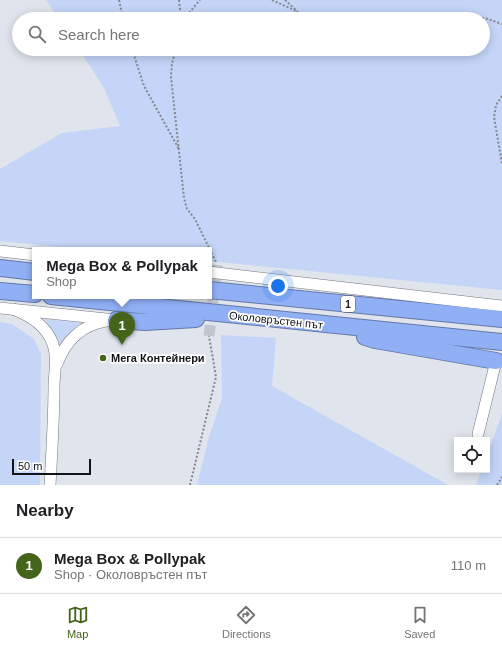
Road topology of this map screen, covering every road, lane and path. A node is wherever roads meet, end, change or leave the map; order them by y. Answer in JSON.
{"nodes":[{"id":1,"x":119,"y":0,"type":"edge"},
{"id":2,"x":179,"y":0,"type":"edge"},
{"id":3,"x":200,"y":0,"type":"edge"},
{"id":4,"x":272,"y":0,"type":"edge"},
{"id":5,"x":285,"y":0,"type":"edge"},
{"id":6,"x":121,"y":12,"type":"edge"},
{"id":7,"x":181,"y":12,"type":"edge"},
{"id":8,"x":189,"y":12,"type":"edge"},
{"id":9,"x":297,"y":12,"type":"edge"},
{"id":10,"x":298,"y":12,"type":"edge"},
{"id":11,"x":490,"y":20,"type":"edge"},
{"id":12,"x":502,"y":24,"type":"edge"},
{"id":13,"x":134,"y":56,"type":"edge"},
{"id":14,"x":174,"y":56,"type":"edge"},
{"id":15,"x":502,"y":96,"type":"edge"},
{"id":16,"x":179,"y":150,"type":"junction"},
{"id":17,"x":502,"y":164,"type":"edge"},
{"id":18,"x":206,"y":247,"type":"edge"},
{"id":19,"x":0,"y":251,"type":"edge"},
{"id":20,"x":32,"y":255,"type":"edge"},
{"id":21,"x":0,"y":268,"type":"edge"},
{"id":22,"x":213,"y":269,"type":"edge"},
{"id":23,"x":32,"y":272,"type":"edge"},
{"id":24,"x":212,"y":290,"type":"edge"},
{"id":25,"x":0,"y":291,"type":"edge"},
{"id":26,"x":32,"y":294,"type":"edge"},
{"id":27,"x":78,"y":299,"type":"edge"},
{"id":28,"x":502,"y":306,"type":"edge"},
{"id":29,"x":0,"y":308,"type":"edge"},
{"id":30,"x":12,"y":309,"type":"junction"},
{"id":31,"x":239,"y":316,"type":"junction"},
{"id":32,"x":497,"y":317,"type":"edge"},
{"id":33,"x":116,"y":320,"type":"junction"},
{"id":34,"x":326,"y":325,"type":"junction"},
{"id":35,"x":209,"y":336,"type":"tunnel mouth"},
{"id":36,"x":502,"y":342,"type":"edge"},
{"id":37,"x":499,"y":361,"type":"edge"},
{"id":38,"x":56,"y":366,"type":"junction"},
{"id":39,"x":478,"y":434,"type":"dead end"},
{"id":40,"x":502,"y":477,"type":"edge"},
{"id":41,"x":50,"y":485,"type":"edge"},
{"id":42,"x":190,"y":485,"type":"edge"},
{"id":43,"x":497,"y":485,"type":"edge"}],
"edges":[{"from":1,"to":6,"type":"path"},
{"from":2,"to":7,"type":"path"},
{"from":3,"to":8,"type":"path"},
{"from":4,"to":9,"type":"path"},
{"from":5,"to":10,"type":"path"},
{"from":11,"to":12,"type":"path"},
{"from":13,"to":16,"type":"path"},
{"from":14,"to":16,"type":"path"},
{"from":15,"to":17,"type":"path"},
{"from":16,"to":18,"type":"path"},
{"from":19,"to":20,"type":"street"},
{"from":21,"to":23,"type":"highway"},
{"from":22,"to":28,"type":"street"},
{"from":24,"to":32,"type":"highway","name":"Околовръстен път","number":"1"},
{"from":25,"to":26,"type":"highway"},
{"from":27,"to":31,"type":"highway","name":"Околовръстен път","number":"1"},
{"from":29,"to":30,"type":"street"},
{"from":30,"to":33,"type":"street"},
{"from":30,"to":38,"type":"street"},
{"from":31,"to":33,"type":"highway"},
{"from":31,"to":34,"type":"highway","name":"Околовръстен път","number":"1"},
{"from":33,"to":38,"type":"street"},
{"from":34,"to":36,"type":"highway","name":"Околовръстен път","number":"1"},
{"from":34,"to":37,"type":"highway"},
{"from":35,"to":42,"type":"path"},
{"from":37,"to":39,"type":"street"},
{"from":38,"to":41,"type":"street"},
{"from":40,"to":43,"type":"path"}]}
